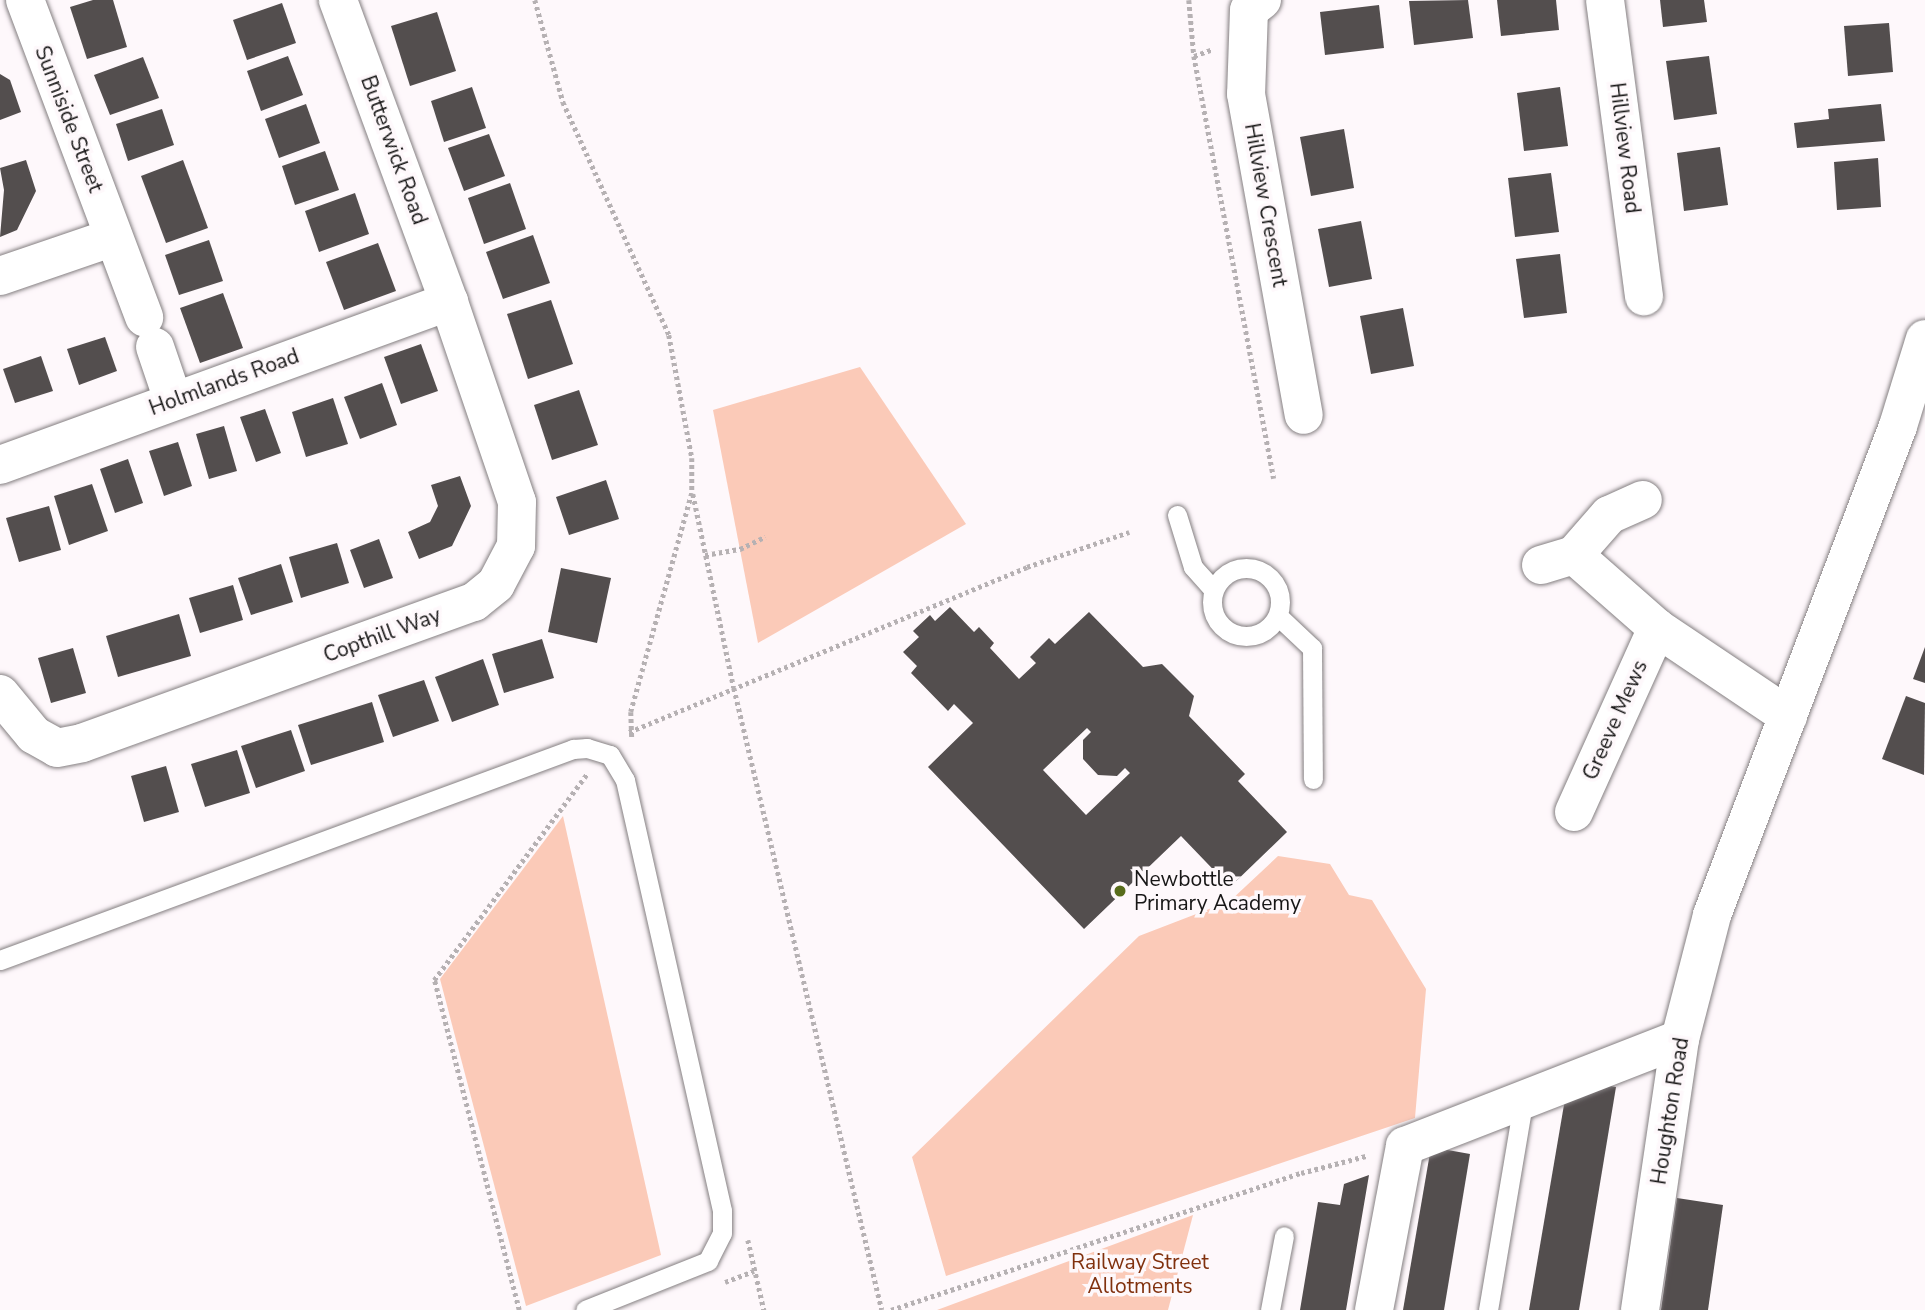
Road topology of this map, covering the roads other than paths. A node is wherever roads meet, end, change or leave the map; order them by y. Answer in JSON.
{"nodes":[{"id":1,"x":24,"y":0,"type":"edge"},
{"id":2,"x":338,"y":0,"type":"edge"},
{"id":3,"x":1262,"y":0,"type":"edge"},
{"id":4,"x":1605,"y":0,"type":"edge"},
{"id":5,"x":114,"y":237,"type":"junction"},
{"id":6,"x":0,"y":276,"type":"edge"},
{"id":7,"x":1643,"y":296,"type":"dead end"},
{"id":8,"x":449,"y":302,"type":"junction"},
{"id":9,"x":1925,"y":339,"type":"edge"},
{"id":10,"x":173,"y":400,"type":"junction"},
{"id":11,"x":1304,"y":415,"type":"dead end"},
{"id":12,"x":0,"y":465,"type":"edge"},
{"id":13,"x":1643,"y":500,"type":"dead end"},
{"id":14,"x":1177,"y":515,"type":"dead end"},
{"id":15,"x":1214,"y":590,"type":"junction"},
{"id":16,"x":1278,"y":617,"type":"junction"},
{"id":17,"x":1657,"y":628,"type":"junction"},
{"id":18,"x":0,"y":694,"type":"edge"},
{"id":19,"x":1788,"y":716,"type":"junction"},
{"id":20,"x":1313,"y":779,"type":"dead end"},
{"id":21,"x":1574,"y":812,"type":"dead end"},
{"id":22,"x":0,"y":960,"type":"edge"},
{"id":23,"x":1680,"y":1039,"type":"junction"},
{"id":24,"x":1523,"y":1102,"type":"junction"},
{"id":25,"x":1283,"y":1236,"type":"dead end"},
{"id":26,"x":591,"y":1309,"type":"edge"},
{"id":27,"x":1270,"y":1310,"type":"edge"},
{"id":28,"x":1374,"y":1310,"type":"edge"},
{"id":29,"x":1488,"y":1310,"type":"edge"},
{"id":30,"x":1640,"y":1310,"type":"edge"}],
"edges":[{"from":1,"to":5,"type":"street","name":"Sunniside Street"},
{"from":2,"to":8,"type":"street","name":"Butterwick Road"},
{"from":3,"to":11,"type":"street","name":"Hillview Crescent"},
{"from":4,"to":7,"type":"street","name":"Hillview Road"},
{"from":5,"to":6,"type":"street"},
{"from":5,"to":10,"type":"street","name":"Sunniside Street"},
{"from":8,"to":10,"type":"street","name":"Holmlands Road"},
{"from":8,"to":18,"type":"street","name":"Copthill Way"},
{"from":9,"to":19,"type":"street","name":"Houghton Road"},
{"from":10,"to":12,"type":"street","name":"Holmlands Road"},
{"from":13,"to":17,"type":"street"},
{"from":14,"to":15,"type":"lane"},
{"from":15,"to":16,"type":"lane"},
{"from":15,"to":16,"type":"lane"},
{"from":16,"to":20,"type":"lane"},
{"from":17,"to":19,"type":"street"},
{"from":17,"to":21,"type":"street","name":"Greeve Mews"},
{"from":19,"to":23,"type":"street","name":"Houghton Road"},
{"from":22,"to":26,"type":"lane"},
{"from":23,"to":24,"type":"street"},
{"from":23,"to":30,"type":"street","name":"Houghton Road"},
{"from":24,"to":28,"type":"street"},
{"from":24,"to":29,"type":"lane"},
{"from":25,"to":27,"type":"lane"}]}
